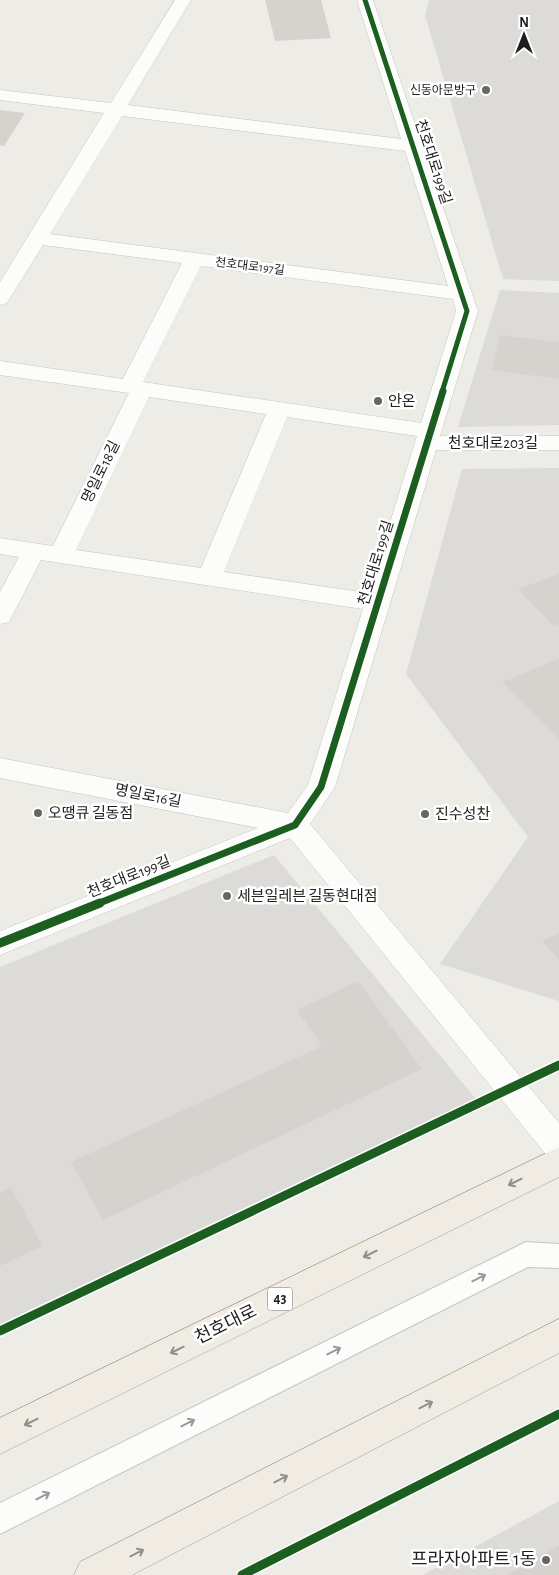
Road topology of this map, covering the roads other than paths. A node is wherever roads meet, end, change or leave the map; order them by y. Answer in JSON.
{"nodes":[{"id":1,"x":183,"y":0,"type":"edge"},
{"id":2,"x":366,"y":0,"type":"edge"},
{"id":3,"x":0,"y":95,"type":"edge"},
{"id":4,"x":117,"y":109,"type":"junction"},
{"id":5,"x":413,"y":146,"type":"junction"},
{"id":6,"x":37,"y":238,"type":"junction"},
{"id":7,"x":194,"y":259,"type":"junction"},
{"id":8,"x":462,"y":294,"type":"junction"},
{"id":9,"x":0,"y":299,"type":"edge"},
{"id":10,"x":0,"y":368,"type":"edge"},
{"id":11,"x":136,"y":388,"type":"junction"},
{"id":12,"x":279,"y":409,"type":"junction"},
{"id":13,"x":429,"y":437,"type":"junction"},
{"id":14,"x":559,"y":443,"type":"edge"},
{"id":15,"x":0,"y":546,"type":"edge"},
{"id":16,"x":34,"y":551,"type":"junction"},
{"id":17,"x":61,"y":555,"type":"junction"},
{"id":18,"x":209,"y":578,"type":"junction"},
{"id":19,"x":378,"y":603,"type":"junction"},
{"id":20,"x":0,"y":616,"type":"edge"},
{"id":21,"x":0,"y":768,"type":"edge"},
{"id":22,"x":295,"y":825,"type":"junction"},
{"id":23,"x":0,"y":943,"type":"edge"},
{"id":24,"x":559,"y":1147,"type":"edge"},
{"id":25,"x":559,"y":1161,"type":"edge"},
{"id":26,"x":559,"y":1256,"type":"edge"},
{"id":27,"x":559,"y":1335,"type":"edge"},
{"id":28,"x":0,"y":1437,"type":"edge"},
{"id":29,"x":0,"y":1519,"type":"edge"},
{"id":30,"x":93,"y":1575,"type":"edge"}],
"edges":[{"from":1,"to":4,"type":"street"},
{"from":2,"to":5,"type":"street","name":"천호대로199길"},
{"from":3,"to":4,"type":"street"},
{"from":4,"to":5,"type":"street"},
{"from":4,"to":6,"type":"street"},
{"from":5,"to":8,"type":"street","name":"천호대로199길"},
{"from":6,"to":7,"type":"street","name":"천호대로197길"},
{"from":6,"to":9,"type":"street"},
{"from":7,"to":8,"type":"street","name":"천호대로197길"},
{"from":7,"to":11,"type":"street","name":"명일로18길"},
{"from":8,"to":13,"type":"street","name":"천호대로199길"},
{"from":10,"to":11,"type":"street"},
{"from":11,"to":12,"type":"street"},
{"from":11,"to":17,"type":"street","name":"명일로18길"},
{"from":12,"to":13,"type":"street"},
{"from":12,"to":18,"type":"street"},
{"from":13,"to":14,"type":"street","name":"천호대로203길"},
{"from":13,"to":19,"type":"street","name":"천호대로199길"},
{"from":15,"to":16,"type":"street"},
{"from":16,"to":17,"type":"street"},
{"from":16,"to":20,"type":"street"},
{"from":17,"to":18,"type":"street"},
{"from":18,"to":19,"type":"street"},
{"from":19,"to":22,"type":"street","name":"천호대로199길"},
{"from":21,"to":22,"type":"street","name":"명일로16길"},
{"from":22,"to":23,"type":"street","name":"천호대로199길"},
{"from":22,"to":24,"type":"street"},
{"from":25,"to":28,"type":"main road","name":"천호대로","number":"43","one_way":true},
{"from":29,"to":26,"type":"lane","one_way":true},
{"from":30,"to":27,"type":"main road","one_way":true}]}
